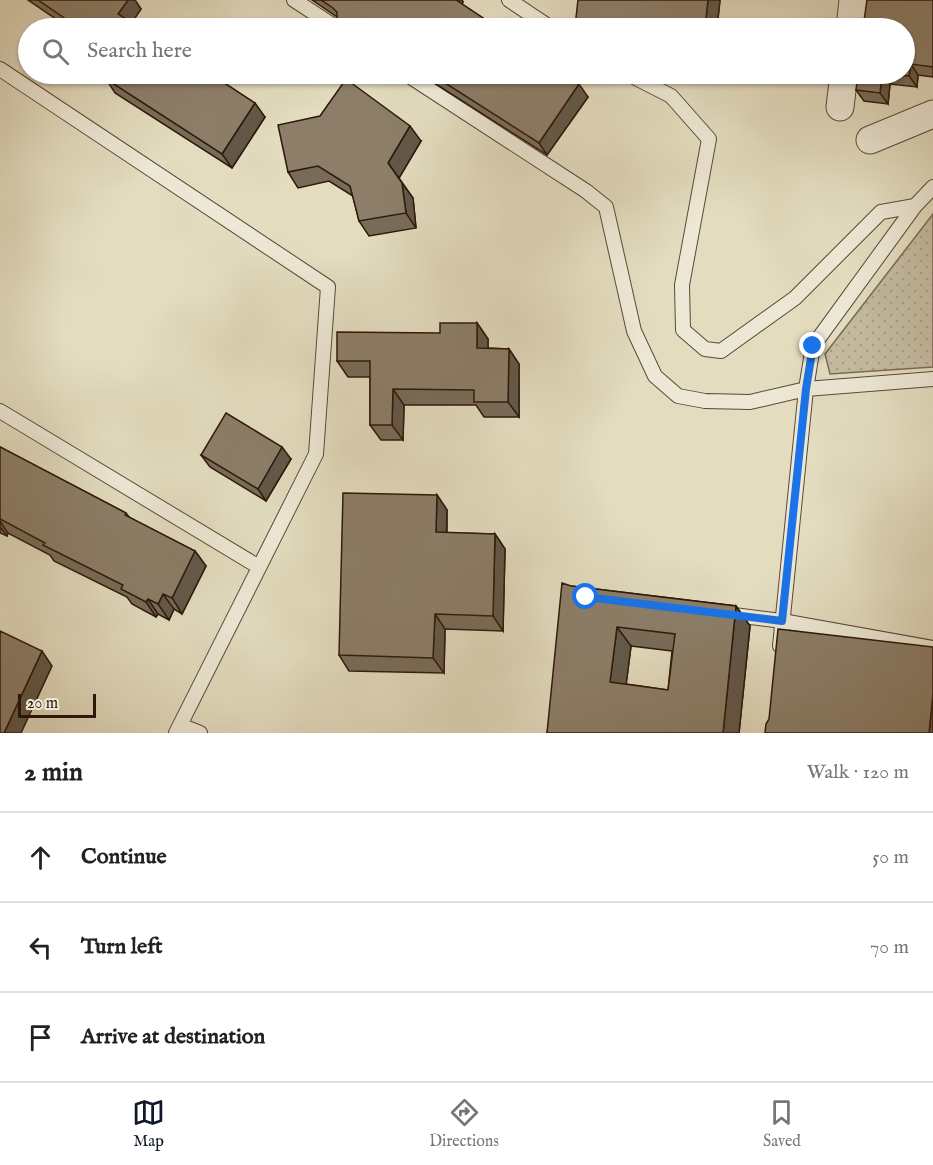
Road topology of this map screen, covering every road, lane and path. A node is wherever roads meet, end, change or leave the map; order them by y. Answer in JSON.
{"nodes":[{"id":1,"x":294,"y":0,"type":"edge"},
{"id":2,"x":509,"y":0,"type":"edge"},
{"id":3,"x":853,"y":0,"type":"edge"},
{"id":4,"x":322,"y":18,"type":"edge"},
{"id":5,"x":537,"y":18,"type":"edge"},
{"id":6,"x":850,"y":18,"type":"edge"},
{"id":7,"x":0,"y":69,"type":"edge"},
{"id":8,"x":18,"y":81,"type":"edge"},
{"id":9,"x":23,"y":84,"type":"edge"},
{"id":10,"x":421,"y":84,"type":"edge"},
{"id":11,"x":648,"y":84,"type":"edge"},
{"id":12,"x":843,"y":84,"type":"edge"},
{"id":13,"x":840,"y":107,"type":"dead end"},
{"id":14,"x":933,"y":114,"type":"edge"},
{"id":15,"x":870,"y":140,"type":"dead end"},
{"id":16,"x":933,"y":187,"type":"edge"},
{"id":17,"x":915,"y":206,"type":"junction"},
{"id":18,"x":933,"y":379,"type":"edge"},
{"id":19,"x":806,"y":389,"type":"junction"},
{"id":20,"x":0,"y":411,"type":"edge"},
{"id":21,"x":259,"y":567,"type":"junction"},
{"id":22,"x":713,"y":612,"type":"edge"},
{"id":23,"x":782,"y":621,"type":"junction"},
{"id":24,"x":933,"y":648,"type":"edge"},
{"id":25,"x":779,"y":655,"type":"edge"},
{"id":26,"x":178,"y":729,"type":"edge"},
{"id":27,"x":200,"y":733,"type":"edge"}],
"edges":[{"from":1,"to":4,"type":"lane"},
{"from":2,"to":5,"type":"lane"},
{"from":3,"to":6,"type":"street"},
{"from":7,"to":8,"type":"lane"},
{"from":9,"to":21,"type":"lane"},
{"from":10,"to":19,"type":"lane"},
{"from":11,"to":17,"type":"lane"},
{"from":12,"to":13,"type":"street"},
{"from":14,"to":15,"type":"street"},
{"from":16,"to":17,"type":"lane"},
{"from":17,"to":19,"type":"lane"},
{"from":18,"to":19,"type":"lane"},
{"from":19,"to":23,"type":"lane"},
{"from":20,"to":21,"type":"lane"},
{"from":21,"to":26,"type":"lane"},
{"from":22,"to":23,"type":"lane"},
{"from":23,"to":24,"type":"lane"},
{"from":23,"to":25,"type":"lane"},
{"from":26,"to":27,"type":"lane"}]}
